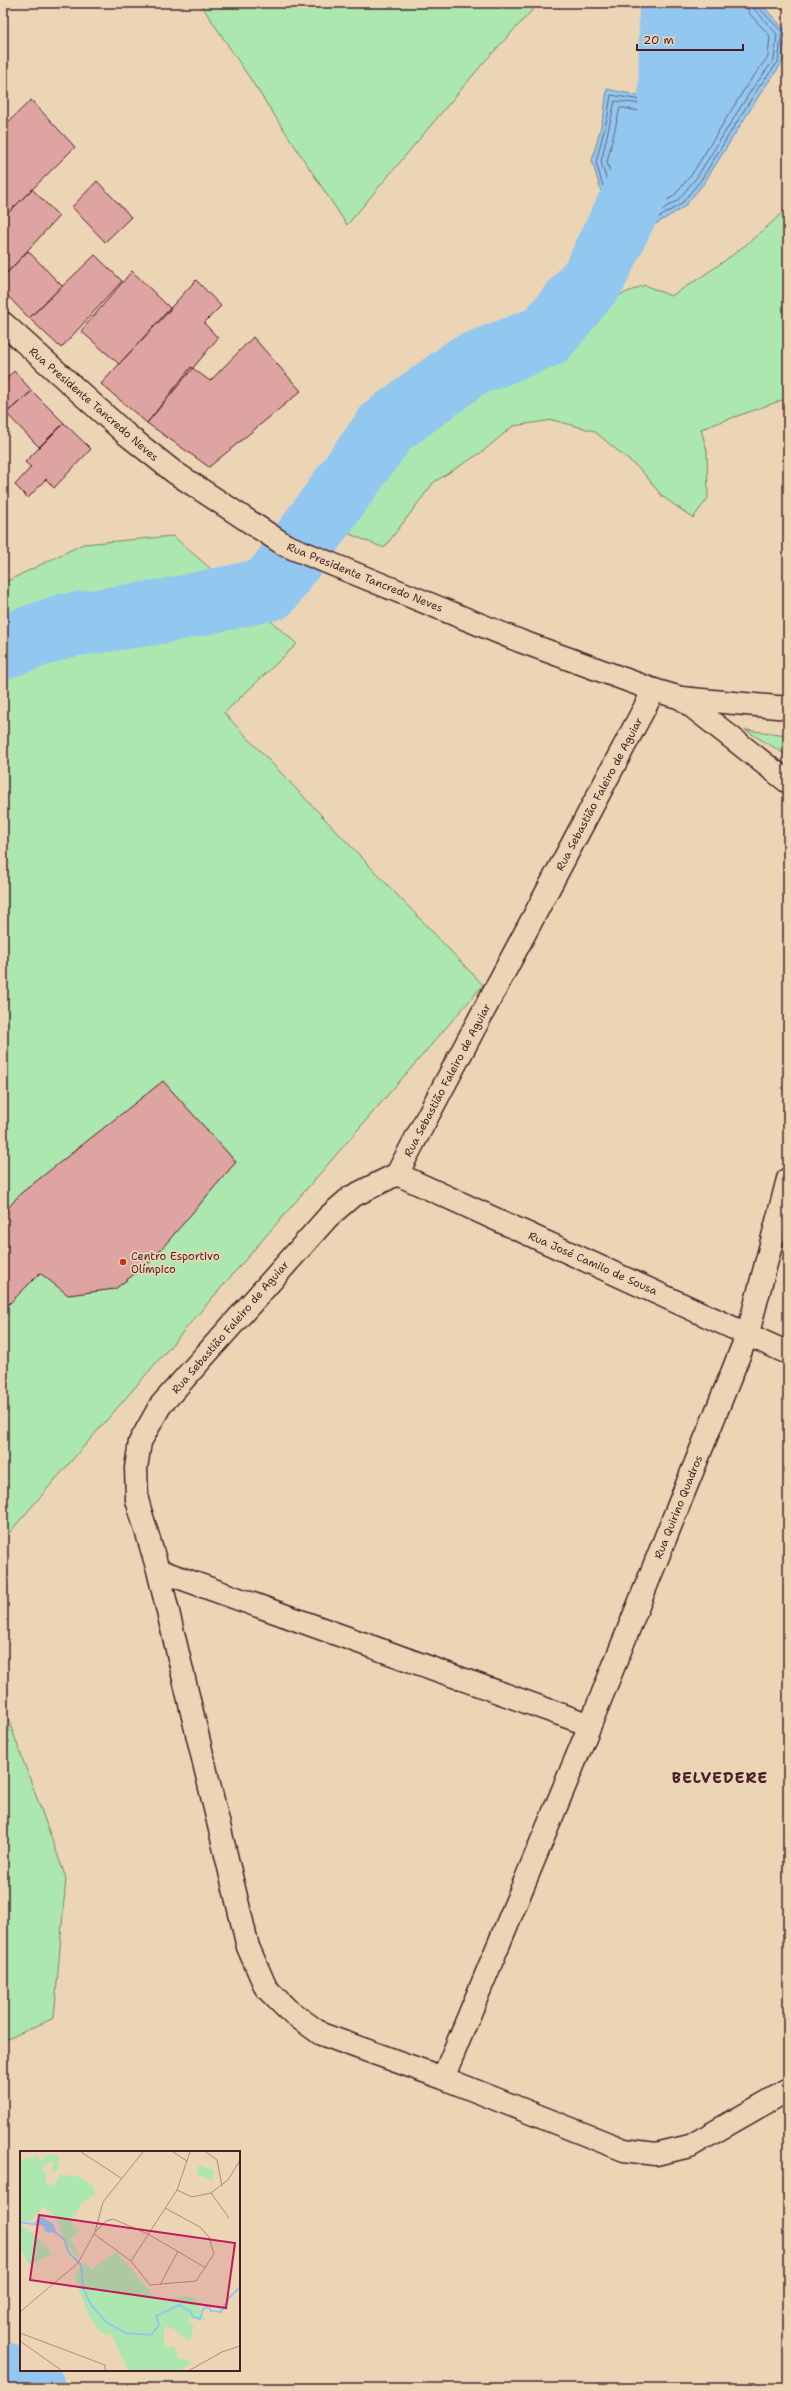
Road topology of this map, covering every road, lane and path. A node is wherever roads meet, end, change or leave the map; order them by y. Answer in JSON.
{"nodes":[{"id":1,"x":3,"y":323,"type":"edge"},
{"id":2,"x":654,"y":690,"type":"junction"},
{"id":3,"x":681,"y":698,"type":"junction"},
{"id":4,"x":788,"y":708,"type":"edge"},
{"id":5,"x":788,"y":782,"type":"edge"},
{"id":6,"x":397,"y":1174,"type":"junction"},
{"id":7,"x":788,"y":1179,"type":"edge"},
{"id":8,"x":748,"y":1333,"type":"junction"},
{"id":9,"x":788,"y":1352,"type":"edge"},
{"id":10,"x":158,"y":1570,"type":"junction"},
{"id":11,"x":590,"y":1725,"type":"junction"},
{"id":12,"x":443,"y":2078,"type":"junction"},
{"id":13,"x":788,"y":2090,"type":"edge"}],
"edges":[{"from":1,"to":2,"type":"street","name":"Rua Presidente Tancredo Neves"},
{"from":2,"to":3,"type":"street","name":"Rua Presidente Tancredo Neves"},
{"from":2,"to":6,"type":"street","name":"Rua Sebastião Faleiro de Aguiar"},
{"from":3,"to":4,"type":"street","name":"Rua Presidente Tancredo Neves"},
{"from":3,"to":5,"type":"street"},
{"from":6,"to":8,"type":"street","name":"Rua José Camilo de Sousa"},
{"from":6,"to":10,"type":"street","name":"Rua Sebastião Faleiro de Aguiar"},
{"from":7,"to":8,"type":"street","name":"Rua Quirino Quadros"},
{"from":8,"to":9,"type":"street","name":"Rua José Camilo de Sousa"},
{"from":8,"to":11,"type":"street","name":"Rua Quirino Quadros"},
{"from":10,"to":11,"type":"street"},
{"from":10,"to":12,"type":"street","name":"Rua Sebastião Faleiro de Aguiar"},
{"from":11,"to":12,"type":"street","name":"Rua Quirino Quadros"},
{"from":12,"to":13,"type":"street","name":"Rua Sebastião Faleiro de Aguiar"}]}
